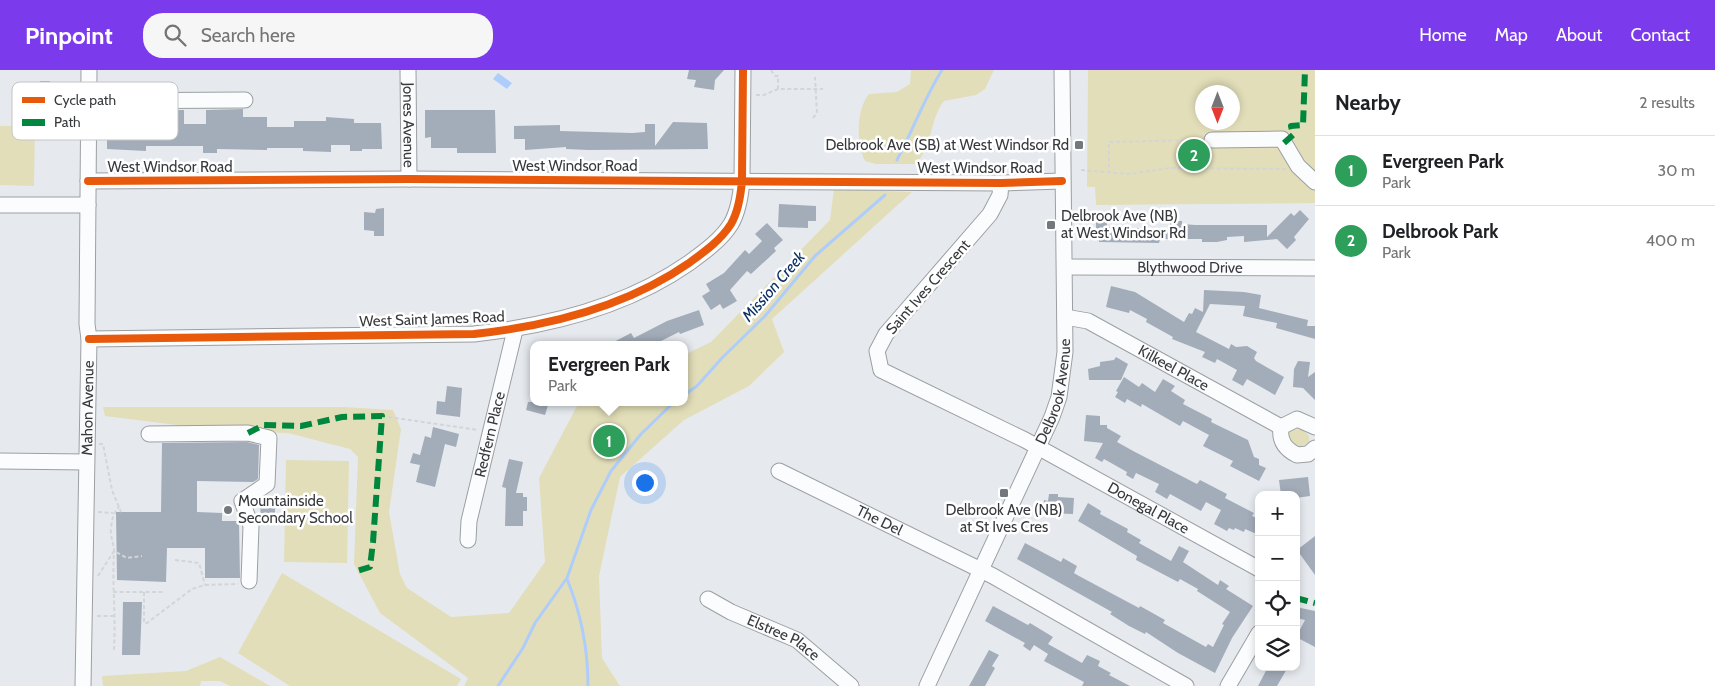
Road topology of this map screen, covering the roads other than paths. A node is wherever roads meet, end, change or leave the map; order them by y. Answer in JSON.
{"nodes":[{"id":1,"x":408,"y":70,"type":"edge"},
{"id":2,"x":743,"y":70,"type":"edge"},
{"id":3,"x":1062,"y":70,"type":"edge"},
{"id":4,"x":178,"y":100,"type":"edge"},
{"id":5,"x":245,"y":100,"type":"dead end"},
{"id":6,"x":89,"y":140,"type":"edge"},
{"id":7,"x":1212,"y":140,"type":"road end"},
{"id":8,"x":409,"y":179,"type":"junction"},
{"id":9,"x":742,"y":180,"type":"junction"},
{"id":10,"x":88,"y":181,"type":"junction"},
{"id":11,"x":1062,"y":181,"type":"junction"},
{"id":12,"x":1315,"y":182,"type":"edge"},
{"id":13,"x":1001,"y":183,"type":"junction"},
{"id":14,"x":0,"y":205,"type":"edge"},
{"id":15,"x":88,"y":205,"type":"junction"},
{"id":16,"x":1066,"y":266,"type":"junction"},
{"id":17,"x":1315,"y":268,"type":"edge"},
{"id":18,"x":1065,"y":317,"type":"junction"},
{"id":19,"x":515,"y":330,"type":"junction"},
{"id":20,"x":89,"y":339,"type":"junction"},
{"id":21,"x":1281,"y":427,"type":"junction"},
{"id":22,"x":1315,"y":427,"type":"edge"},
{"id":23,"x":149,"y":434,"type":"dead end"},
{"id":24,"x":1039,"y":448,"type":"junction"},
{"id":25,"x":1315,"y":448,"type":"edge"},
{"id":26,"x":0,"y":461,"type":"edge"},
{"id":27,"x":86,"y":462,"type":"junction"},
{"id":28,"x":780,"y":471,"type":"dead end"},
{"id":29,"x":468,"y":540,"type":"dead end"},
{"id":30,"x":1255,"y":566,"type":"edge"},
{"id":31,"x":981,"y":570,"type":"junction"},
{"id":32,"x":249,"y":581,"type":"road end"},
{"id":33,"x":708,"y":599,"type":"dead end"},
{"id":34,"x":1255,"y":640,"type":"edge"},
{"id":35,"x":83,"y":686,"type":"edge"},
{"id":36,"x":851,"y":686,"type":"edge"},
{"id":37,"x":927,"y":686,"type":"edge"},
{"id":38,"x":1186,"y":686,"type":"edge"},
{"id":39,"x":1228,"y":686,"type":"edge"}],
"edges":[{"from":1,"to":8,"type":"street","name":"Jones Avenue"},
{"from":2,"to":9,"type":"street","name":"West Saint James Road"},
{"from":3,"to":11,"type":"street","name":"Delbrook Avenue"},
{"from":4,"to":5,"type":"street"},
{"from":6,"to":10,"type":"street","name":"Mahon Avenue"},
{"from":7,"to":12,"type":"street"},
{"from":8,"to":9,"type":"street","name":"West Windsor Road"},
{"from":8,"to":10,"type":"street","name":"West Windsor Road"},
{"from":9,"to":13,"type":"street","name":"West Windsor Road"},
{"from":9,"to":19,"type":"street","name":"West Saint James Road"},
{"from":10,"to":15,"type":"street","name":"Mahon Avenue"},
{"from":11,"to":13,"type":"street","name":"West Windsor Road"},
{"from":11,"to":16,"type":"street","name":"Delbrook Avenue"},
{"from":13,"to":24,"type":"street","name":"Saint Ives Crescent"},
{"from":14,"to":15,"type":"street"},
{"from":15,"to":20,"type":"street","name":"Mahon Avenue"},
{"from":16,"to":17,"type":"street","name":"Blythwood Drive"},
{"from":16,"to":18,"type":"street","name":"Delbrook Avenue"},
{"from":18,"to":21,"type":"street","name":"Kilkeel Place"},
{"from":18,"to":24,"type":"street","name":"Delbrook Avenue"},
{"from":19,"to":20,"type":"street","name":"West Saint James Road"},
{"from":19,"to":29,"type":"street","name":"Redfern Place"},
{"from":20,"to":27,"type":"street","name":"Mahon Avenue"},
{"from":21,"to":22,"type":"street"},
{"from":21,"to":25,"type":"street"},
{"from":23,"to":32,"type":"street"},
{"from":24,"to":30,"type":"street","name":"Donegal Place"},
{"from":24,"to":31,"type":"street","name":"Delbrook Avenue"},
{"from":26,"to":27,"type":"street"},
{"from":27,"to":35,"type":"street","name":"Mahon Avenue"},
{"from":28,"to":31,"type":"street","name":"The Del"},
{"from":31,"to":37,"type":"street","name":"Delbrook Avenue"},
{"from":31,"to":38,"type":"street"},
{"from":33,"to":36,"type":"street","name":"Elstree Place"},
{"from":34,"to":39,"type":"street"}]}
